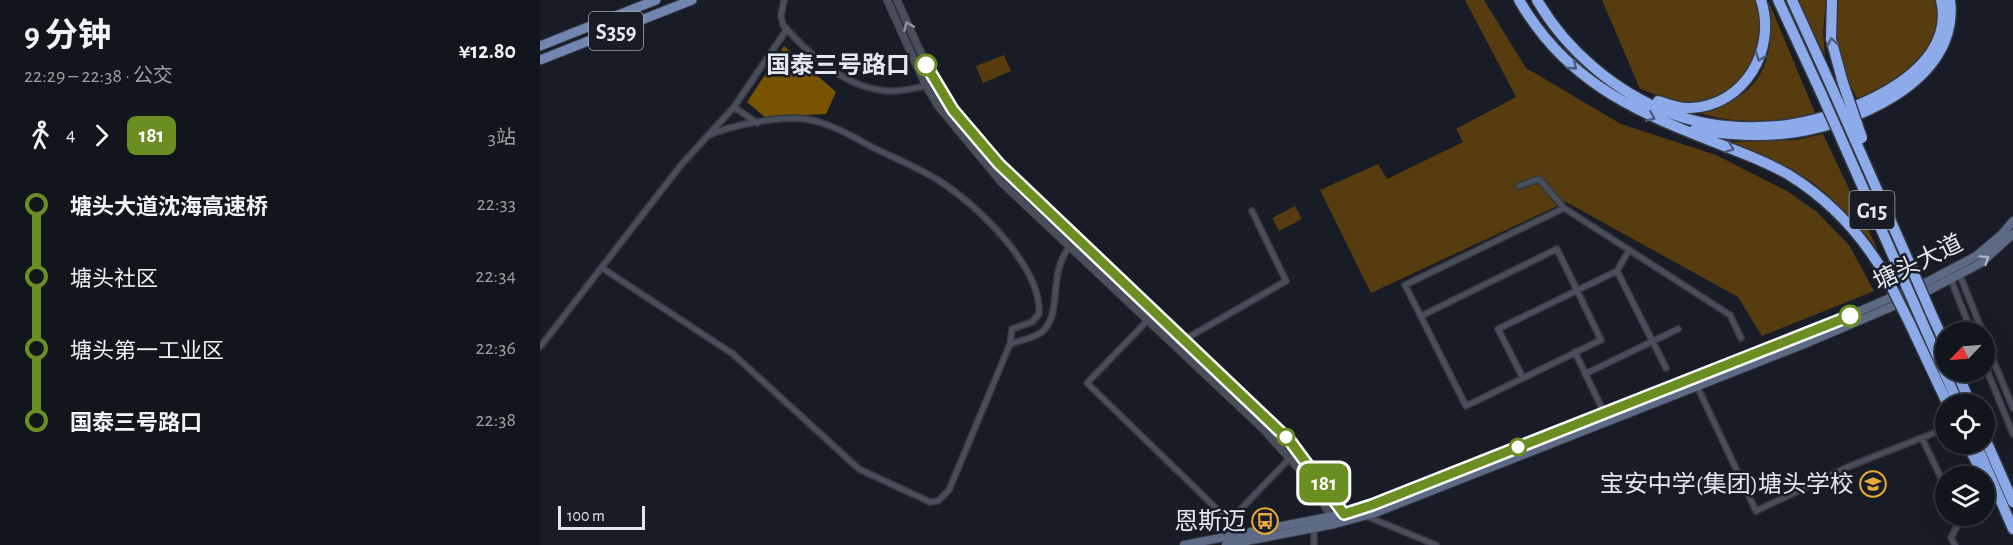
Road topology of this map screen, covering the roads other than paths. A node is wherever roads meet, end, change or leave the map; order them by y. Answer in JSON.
{"nodes":[{"id":1,"x":657,"y":0,"type":"edge"},
{"id":2,"x":692,"y":0,"type":"edge"},
{"id":3,"x":784,"y":0,"type":"edge"},
{"id":4,"x":887,"y":0,"type":"edge"},
{"id":5,"x":897,"y":0,"type":"edge"},
{"id":6,"x":1519,"y":0,"type":"edge"},
{"id":7,"x":1537,"y":0,"type":"edge"},
{"id":8,"x":1761,"y":0,"type":"edge"},
{"id":9,"x":1778,"y":0,"type":"edge"},
{"id":10,"x":1792,"y":0,"type":"edge"},
{"id":11,"x":1832,"y":0,"type":"edge"},
{"id":12,"x":1941,"y":0,"type":"edge"},
{"id":13,"x":1950,"y":0,"type":"edge"},
{"id":14,"x":787,"y":29,"type":"junction"},
{"id":15,"x":542,"y":45,"type":"edge"},
{"id":16,"x":540,"y":60,"type":"edge"},
{"id":17,"x":926,"y":86,"type":"junction"},
{"id":18,"x":1634,"y":94,"type":"junction"},
{"id":19,"x":734,"y":107,"type":"junction"},
{"id":20,"x":756,"y":123,"type":"junction"},
{"id":21,"x":1676,"y":127,"type":"junction"},
{"id":22,"x":707,"y":136,"type":"junction"},
{"id":23,"x":1858,"y":139,"type":"junction"},
{"id":24,"x":1519,"y":186,"type":"dead end"},
{"id":25,"x":1564,"y":208,"type":"junction"},
{"id":26,"x":1252,"y":211,"type":"dead end"},
{"id":27,"x":2013,"y":221,"type":"edge"},
{"id":28,"x":2013,"y":234,"type":"edge"},
{"id":29,"x":1070,"y":246,"type":"junction"},
{"id":30,"x":1629,"y":250,"type":"junction"},
{"id":31,"x":602,"y":268,"type":"junction"},
{"id":32,"x":1617,"y":271,"type":"junction"},
{"id":33,"x":1958,"y":272,"type":"junction"},
{"id":34,"x":1950,"y":276,"type":"junction"},
{"id":35,"x":1577,"y":291,"type":"junction"},
{"id":36,"x":1421,"y":316,"type":"junction"},
{"id":37,"x":1148,"y":320,"type":"junction"},
{"id":38,"x":1935,"y":322,"type":"edge"},
{"id":39,"x":1968,"y":322,"type":"edge"},
{"id":40,"x":1978,"y":322,"type":"edge"},
{"id":41,"x":1678,"y":329,"type":"dead end"},
{"id":42,"x":1741,"y":338,"type":"dead end"},
{"id":43,"x":1184,"y":340,"type":"junction"},
{"id":44,"x":1653,"y":341,"type":"junction"},
{"id":45,"x":1010,"y":344,"type":"junction"},
{"id":46,"x":1175,"y":345,"type":"junction"},
{"id":47,"x":540,"y":346,"type":"edge"},
{"id":48,"x":1575,"y":352,"type":"junction"},
{"id":49,"x":1995,"y":365,"type":"edge"},
{"id":50,"x":1666,"y":368,"type":"dead end"},
{"id":51,"x":1586,"y":374,"type":"junction"},
{"id":52,"x":1523,"y":378,"type":"junction"},
{"id":53,"x":1695,"y":382,"type":"junction"},
{"id":54,"x":1992,"y":382,"type":"edge"},
{"id":55,"x":1943,"y":394,"type":"edge"},
{"id":56,"x":1954,"y":394,"type":"edge"},
{"id":57,"x":2013,"y":408,"type":"edge"},
{"id":58,"x":1606,"y":417,"type":"junction"},
{"id":59,"x":1934,"y":433,"type":"dead end"},
{"id":60,"x":2013,"y":434,"type":"edge"},
{"id":61,"x":1922,"y":438,"type":"junction"},
{"id":62,"x":1980,"y":454,"type":"edge"},
{"id":63,"x":1992,"y":454,"type":"edge"},
{"id":64,"x":1290,"y":458,"type":"junction"},
{"id":65,"x":1935,"y":466,"type":"edge"},
{"id":66,"x":1995,"y":498,"type":"edge"},
{"id":67,"x":2013,"y":502,"type":"edge"},
{"id":68,"x":1354,"y":511,"type":"junction"},
{"id":69,"x":1366,"y":516,"type":"junction"},
{"id":70,"x":1345,"y":518,"type":"junction"},
{"id":71,"x":1334,"y":520,"type":"junction"},
{"id":72,"x":1314,"y":524,"type":"junction"},
{"id":73,"x":1957,"y":526,"type":"edge"},
{"id":74,"x":2013,"y":530,"type":"edge"},
{"id":75,"x":1316,"y":544,"type":"edge"},
{"id":76,"x":1184,"y":545,"type":"edge"},
{"id":77,"x":1226,"y":545,"type":"edge"},
{"id":78,"x":1436,"y":545,"type":"edge"},
{"id":79,"x":1954,"y":545,"type":"edge"}],
"edges":[{"from":1,"to":15,"type":"main road","number":"S359"},
{"from":2,"to":16,"type":"main road","number":"S359"},
{"from":3,"to":14,"type":"street"},
{"from":4,"to":17,"type":"street"},
{"from":43,"to":5,"type":"street","one_way":true},
{"from":6,"to":21,"type":"highway","one_way":true},
{"from":7,"to":18,"type":"highway"},
{"from":8,"to":18,"type":"highway","one_way":true},
{"from":9,"to":56,"type":"highway","number":"G15","bridge":true},
{"from":10,"to":23,"type":"highway","bridge":true},
{"from":23,"to":11,"type":"highway","one_way":true,"bridge":true},
{"from":12,"to":18,"type":"highway"},
{"from":13,"to":21,"type":"highway"},
{"from":14,"to":17,"type":"street"},
{"from":14,"to":19,"type":"street"},
{"from":17,"to":29,"type":"street"},
{"from":19,"to":20,"type":"street"},
{"from":19,"to":22,"type":"street"},
{"from":20,"to":22,"type":"street"},
{"from":20,"to":45,"type":"street"},
{"from":21,"to":55,"type":"highway","one_way":true,"bridge":true},
{"from":22,"to":31,"type":"street"},
{"from":23,"to":38,"type":"highway","number":"G15","bridge":true},
{"from":24,"to":25,"type":"street"},
{"from":25,"to":30,"type":"street"},
{"from":25,"to":36,"type":"street"},
{"from":26,"to":43,"type":"street"},
{"from":27,"to":33,"type":"main road","name":"塘头大道"},
{"from":33,"to":28,"type":"main road","name":"塘头大道","one_way":true},
{"from":29,"to":37,"type":"street"},
{"from":29,"to":45,"type":"street"},
{"from":30,"to":32,"type":"street"},
{"from":30,"to":42,"type":"street"},
{"from":31,"to":45,"type":"street"},
{"from":31,"to":47,"type":"street"},
{"from":32,"to":35,"type":"street"},
{"from":32,"to":44,"type":"street"},
{"from":33,"to":34,"type":"main road","name":"塘头大道"},
{"from":33,"to":40,"type":"street"},
{"from":34,"to":39,"type":"street"},
{"from":34,"to":53,"type":"main road","name":"塘头大道"},
{"from":35,"to":36,"type":"street"},
{"from":35,"to":48,"type":"street"},
{"from":35,"to":52,"type":"street"},
{"from":36,"to":52,"type":"street"},
{"from":37,"to":46,"type":"street"},
{"from":37,"to":64,"type":"street"},
{"from":41,"to":44,"type":"street"},
{"from":43,"to":46,"type":"street"},
{"from":43,"to":70,"type":"street"},
{"from":44,"to":50,"type":"street"},
{"from":44,"to":51,"type":"street"},
{"from":46,"to":64,"type":"street"},
{"from":48,"to":51,"type":"street"},
{"from":48,"to":52,"type":"street"},
{"from":49,"to":57,"type":"street"},
{"from":51,"to":58,"type":"street"},
{"from":53,"to":58,"type":"main road","name":"塘头大道"},
{"from":53,"to":61,"type":"street"},
{"from":54,"to":60,"type":"street"},
{"from":58,"to":68,"type":"main road","name":"塘头大道"},
{"from":58,"to":69,"type":"main road","name":"塘头大道"},
{"from":59,"to":61,"type":"street"},
{"from":61,"to":65,"type":"street"},
{"from":62,"to":74,"type":"highway"},
{"from":63,"to":67,"type":"highway"},
{"from":64,"to":71,"type":"street"},
{"from":66,"to":74,"type":"highway"},
{"from":68,"to":69,"type":"street"},
{"from":68,"to":70,"type":"main road","name":"塘头大道"},
{"from":69,"to":70,"type":"main road","name":"塘头大道"},
{"from":69,"to":78,"type":"street"},
{"from":70,"to":71,"type":"main road","name":"塘头大道"},
{"from":71,"to":72,"type":"main road","name":"塘头大道"},
{"from":72,"to":75,"type":"street"},
{"from":72,"to":76,"type":"main road","name":"塘头大道"},
{"from":72,"to":77,"type":"main road","name":"塘头大道"},
{"from":73,"to":79,"type":"street"}]}
